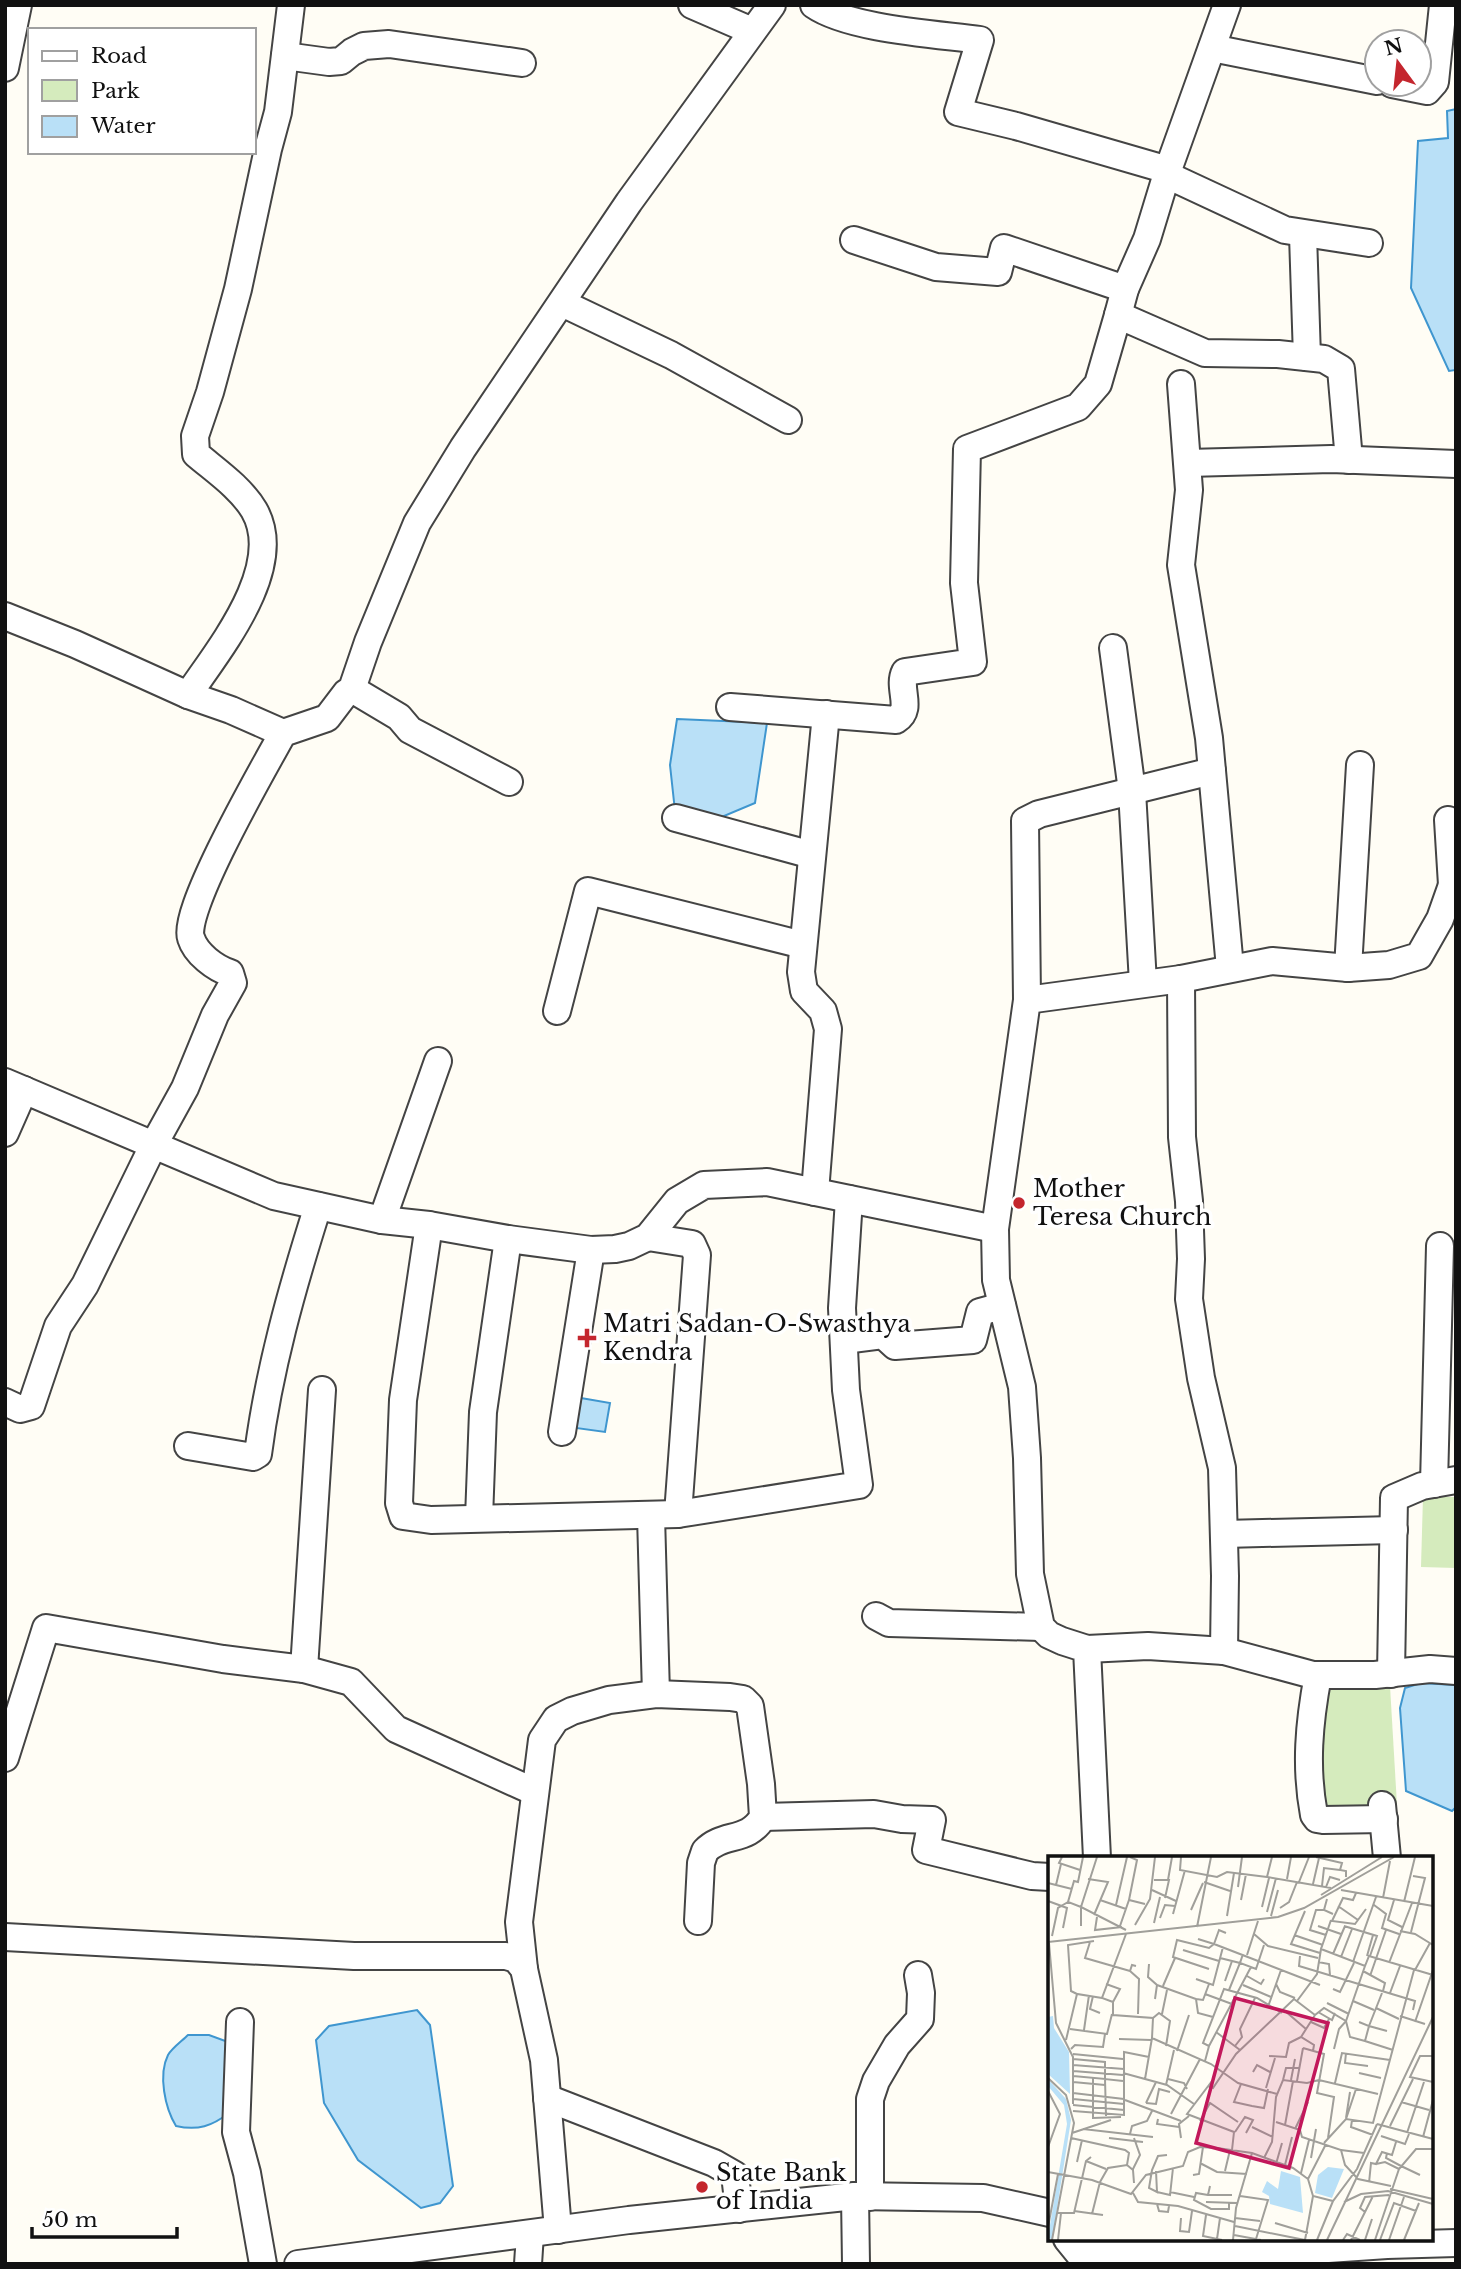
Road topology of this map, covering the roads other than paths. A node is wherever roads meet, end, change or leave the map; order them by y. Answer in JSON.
{"nodes":[{"id":1,"x":18,"y":5,"type":"edge"},
{"id":2,"x":291,"y":5,"type":"edge"},
{"id":3,"x":692,"y":5,"type":"edge"},
{"id":4,"x":772,"y":5,"type":"edge"},
{"id":5,"x":814,"y":5,"type":"edge"},
{"id":6,"x":1227,"y":5,"type":"edge"},
{"id":7,"x":1443,"y":5,"type":"edge"},
{"id":8,"x":752,"y":31,"type":"junction"},
{"id":9,"x":1212,"y":48,"type":"junction"},
{"id":10,"x":285,"y":56,"type":"junction"},
{"id":11,"x":522,"y":63,"type":"dead end"},
{"id":12,"x":5,"y":68,"type":"edge"},
{"id":13,"x":1363,"y":78,"type":"edge"},
{"id":14,"x":1433,"y":84,"type":"edge"},
{"id":15,"x":1167,"y":173,"type":"junction"},
{"id":16,"x":1303,"y":234,"type":"junction"},
{"id":17,"x":854,"y":240,"type":"dead end"},
{"id":18,"x":1368,"y":243,"type":"dead end"},
{"id":19,"x":1125,"y":289,"type":"junction"},
{"id":20,"x":562,"y":303,"type":"junction"},
{"id":21,"x":1118,"y":316,"type":"junction"},
{"id":22,"x":1307,"y":357,"type":"junction"},
{"id":23,"x":1181,"y":384,"type":"dead end"},
{"id":24,"x":788,"y":421,"type":"dead end"},
{"id":25,"x":1349,"y":460,"type":"junction"},
{"id":26,"x":1188,"y":463,"type":"junction"},
{"id":27,"x":1456,"y":464,"type":"edge"},
{"id":28,"x":5,"y":616,"type":"edge"},
{"id":29,"x":1113,"y":648,"type":"dead end"},
{"id":30,"x":352,"y":689,"type":"junction"},
{"id":31,"x":188,"y":695,"type":"junction"},
{"id":32,"x":730,"y":707,"type":"dead end"},
{"id":33,"x":826,"y":714,"type":"junction"},
{"id":34,"x":284,"y":733,"type":"junction"},
{"id":35,"x":1360,"y":765,"type":"dead end"},
{"id":36,"x":1212,"y":771,"type":"junction"},
{"id":37,"x":509,"y":782,"type":"dead end"},
{"id":38,"x":1132,"y":791,"type":"junction"},
{"id":39,"x":676,"y":818,"type":"dead end"},
{"id":40,"x":1448,"y":820,"type":"dead end"},
{"id":41,"x":813,"y":855,"type":"junction"},
{"id":42,"x":1454,"y":884,"type":"edge"},
{"id":43,"x":803,"y":945,"type":"junction"},
{"id":44,"x":1230,"y":968,"type":"junction"},
{"id":45,"x":1348,"y":968,"type":"junction"},
{"id":46,"x":1181,"y":979,"type":"junction"},
{"id":47,"x":1143,"y":983,"type":"junction"},
{"id":48,"x":1027,"y":1000,"type":"junction"},
{"id":49,"x":557,"y":1011,"type":"dead end"},
{"id":50,"x":438,"y":1061,"type":"dead end"},
{"id":51,"x":15,"y":1086,"type":"edge"},
{"id":52,"x":5,"y":1133,"type":"edge"},
{"id":53,"x":153,"y":1146,"type":"junction"},
{"id":54,"x":815,"y":1192,"type":"junction"},
{"id":55,"x":849,"y":1199,"type":"junction"},
{"id":56,"x":318,"y":1206,"type":"junction"},
{"id":57,"x":383,"y":1220,"type":"junction"},
{"id":58,"x":429,"y":1225,"type":"junction"},
{"id":59,"x":995,"y":1229,"type":"junction"},
{"id":60,"x":648,"y":1237,"type":"junction"},
{"id":61,"x":508,"y":1239,"type":"junction"},
{"id":62,"x":1440,"y":1245,"type":"dead end"},
{"id":63,"x":591,"y":1250,"type":"junction"},
{"id":64,"x":1002,"y":1306,"type":"junction"},
{"id":65,"x":844,"y":1340,"type":"junction"},
{"id":66,"x":322,"y":1390,"type":"dead end"},
{"id":67,"x":5,"y":1402,"type":"edge"},
{"id":68,"x":562,"y":1432,"type":"dead end"},
{"id":69,"x":188,"y":1446,"type":"dead end"},
{"id":70,"x":1445,"y":1482,"type":"edge"},
{"id":71,"x":678,"y":1514,"type":"junction"},
{"id":72,"x":651,"y":1516,"type":"junction"},
{"id":73,"x":478,"y":1518,"type":"junction"},
{"id":74,"x":1394,"y":1530,"type":"junction"},
{"id":75,"x":1224,"y":1534,"type":"junction"},
{"id":76,"x":876,"y":1616,"type":"dead end"},
{"id":77,"x":1041,"y":1627,"type":"junction"},
{"id":78,"x":1087,"y":1649,"type":"junction"},
{"id":79,"x":1224,"y":1651,"type":"junction"},
{"id":80,"x":304,"y":1669,"type":"junction"},
{"id":81,"x":1456,"y":1671,"type":"edge"},
{"id":82,"x":1391,"y":1674,"type":"junction"},
{"id":83,"x":1318,"y":1675,"type":"junction"},
{"id":84,"x":656,"y":1694,"type":"junction"},
{"id":85,"x":5,"y":1758,"type":"edge"},
{"id":86,"x":535,"y":1792,"type":"junction"},
{"id":87,"x":763,"y":1817,"type":"junction"},
{"id":88,"x":1097,"y":1856,"type":"edge"},
{"id":89,"x":1387,"y":1856,"type":"edge"},
{"id":90,"x":1048,"y":1877,"type":"edge"},
{"id":91,"x":698,"y":1922,"type":"dead end"},
{"id":92,"x":5,"y":1937,"type":"edge"},
{"id":93,"x":524,"y":1969,"type":"junction"},
{"id":94,"x":919,"y":1975,"type":"dead end"},
{"id":95,"x":240,"y":2022,"type":"dead end"},
{"id":96,"x":547,"y":2098,"type":"junction"},
{"id":97,"x":863,"y":2197,"type":"junction"},
{"id":98,"x":739,"y":2209,"type":"junction"},
{"id":99,"x":1048,"y":2213,"type":"edge"},
{"id":100,"x":558,"y":2230,"type":"junction"},
{"id":101,"x":530,"y":2234,"type":"junction"},
{"id":102,"x":1387,"y":2242,"type":"edge"},
{"id":103,"x":1456,"y":2243,"type":"edge"},
{"id":104,"x":1253,"y":2247,"type":"edge"},
{"id":105,"x":1073,"y":2253,"type":"edge"},
{"id":106,"x":262,"y":2264,"type":"edge"},
{"id":107,"x":298,"y":2264,"type":"edge"},
{"id":108,"x":528,"y":2264,"type":"edge"},
{"id":109,"x":856,"y":2264,"type":"edge"}],
"edges":[{"from":1,"to":12,"type":"street"},
{"from":2,"to":10,"type":"street"},
{"from":3,"to":8,"type":"street"},
{"from":4,"to":8,"type":"street"},
{"from":5,"to":15,"type":"street"},
{"from":6,"to":9,"type":"street"},
{"from":7,"to":14,"type":"street"},
{"from":8,"to":20,"type":"street"},
{"from":9,"to":13,"type":"street"},
{"from":9,"to":15,"type":"street"},
{"from":10,"to":11,"type":"street"},
{"from":10,"to":31,"type":"street"},
{"from":15,"to":16,"type":"street"},
{"from":15,"to":19,"type":"street"},
{"from":16,"to":18,"type":"street"},
{"from":16,"to":22,"type":"street"},
{"from":17,"to":19,"type":"street"},
{"from":19,"to":21,"type":"street"},
{"from":20,"to":24,"type":"street"},
{"from":20,"to":30,"type":"street"},
{"from":21,"to":22,"type":"street"},
{"from":21,"to":33,"type":"street"},
{"from":22,"to":25,"type":"street"},
{"from":23,"to":26,"type":"street"},
{"from":25,"to":26,"type":"street"},
{"from":25,"to":27,"type":"street"},
{"from":26,"to":36,"type":"street"},
{"from":28,"to":31,"type":"street"},
{"from":29,"to":38,"type":"street"},
{"from":30,"to":34,"type":"street"},
{"from":30,"to":37,"type":"street"},
{"from":31,"to":34,"type":"street"},
{"from":32,"to":33,"type":"street"},
{"from":33,"to":41,"type":"street"},
{"from":34,"to":53,"type":"street"},
{"from":35,"to":45,"type":"street"},
{"from":36,"to":38,"type":"street"},
{"from":36,"to":44,"type":"street"},
{"from":38,"to":47,"type":"street"},
{"from":38,"to":48,"type":"street"},
{"from":39,"to":41,"type":"street"},
{"from":40,"to":42,"type":"street"},
{"from":41,"to":43,"type":"street"},
{"from":42,"to":45,"type":"street"},
{"from":43,"to":49,"type":"street"},
{"from":43,"to":54,"type":"street"},
{"from":44,"to":45,"type":"street"},
{"from":44,"to":46,"type":"street"},
{"from":46,"to":47,"type":"street"},
{"from":46,"to":75,"type":"street"},
{"from":47,"to":48,"type":"street"},
{"from":48,"to":59,"type":"street"},
{"from":50,"to":57,"type":"street"},
{"from":51,"to":52,"type":"street"},
{"from":51,"to":53,"type":"street"},
{"from":53,"to":56,"type":"street"},
{"from":53,"to":67,"type":"street"},
{"from":54,"to":55,"type":"street"},
{"from":54,"to":60,"type":"street"},
{"from":55,"to":59,"type":"street"},
{"from":55,"to":65,"type":"street"},
{"from":56,"to":57,"type":"street"},
{"from":56,"to":69,"type":"street"},
{"from":57,"to":58,"type":"street"},
{"from":58,"to":61,"type":"street"},
{"from":58,"to":73,"type":"street"},
{"from":59,"to":64,"type":"street"},
{"from":60,"to":63,"type":"street"},
{"from":60,"to":71,"type":"street"},
{"from":61,"to":63,"type":"street"},
{"from":61,"to":73,"type":"street"},
{"from":62,"to":70,"type":"street"},
{"from":63,"to":68,"type":"street"},
{"from":64,"to":65,"type":"street"},
{"from":64,"to":77,"type":"street"},
{"from":65,"to":71,"type":"street"},
{"from":66,"to":80,"type":"street"},
{"from":70,"to":74,"type":"street"},
{"from":71,"to":72,"type":"street"},
{"from":72,"to":73,"type":"street"},
{"from":72,"to":84,"type":"street"},
{"from":74,"to":75,"type":"street"},
{"from":74,"to":82,"type":"street"},
{"from":75,"to":79,"type":"street"},
{"from":76,"to":77,"type":"street"},
{"from":77,"to":78,"type":"street"},
{"from":78,"to":79,"type":"street"},
{"from":78,"to":88,"type":"street"},
{"from":79,"to":83,"type":"street"},
{"from":80,"to":85,"type":"street"},
{"from":80,"to":86,"type":"street"},
{"from":81,"to":82,"type":"street"},
{"from":82,"to":83,"type":"street"},
{"from":83,"to":89,"type":"street"},
{"from":84,"to":86,"type":"street"},
{"from":84,"to":87,"type":"street"},
{"from":86,"to":93,"type":"street"},
{"from":87,"to":90,"type":"street"},
{"from":87,"to":91,"type":"street"},
{"from":92,"to":93,"type":"street"},
{"from":93,"to":96,"type":"street"},
{"from":94,"to":97,"type":"street"},
{"from":95,"to":106,"type":"street"},
{"from":96,"to":98,"type":"street"},
{"from":96,"to":100,"type":"street"},
{"from":97,"to":98,"type":"street"},
{"from":97,"to":99,"type":"street"},
{"from":97,"to":109,"type":"street"},
{"from":98,"to":100,"type":"street"},
{"from":100,"to":101,"type":"street"},
{"from":101,"to":107,"type":"street"},
{"from":101,"to":108,"type":"street"},
{"from":102,"to":103,"type":"street"},
{"from":102,"to":104,"type":"street"},
{"from":104,"to":105,"type":"street"}]}
